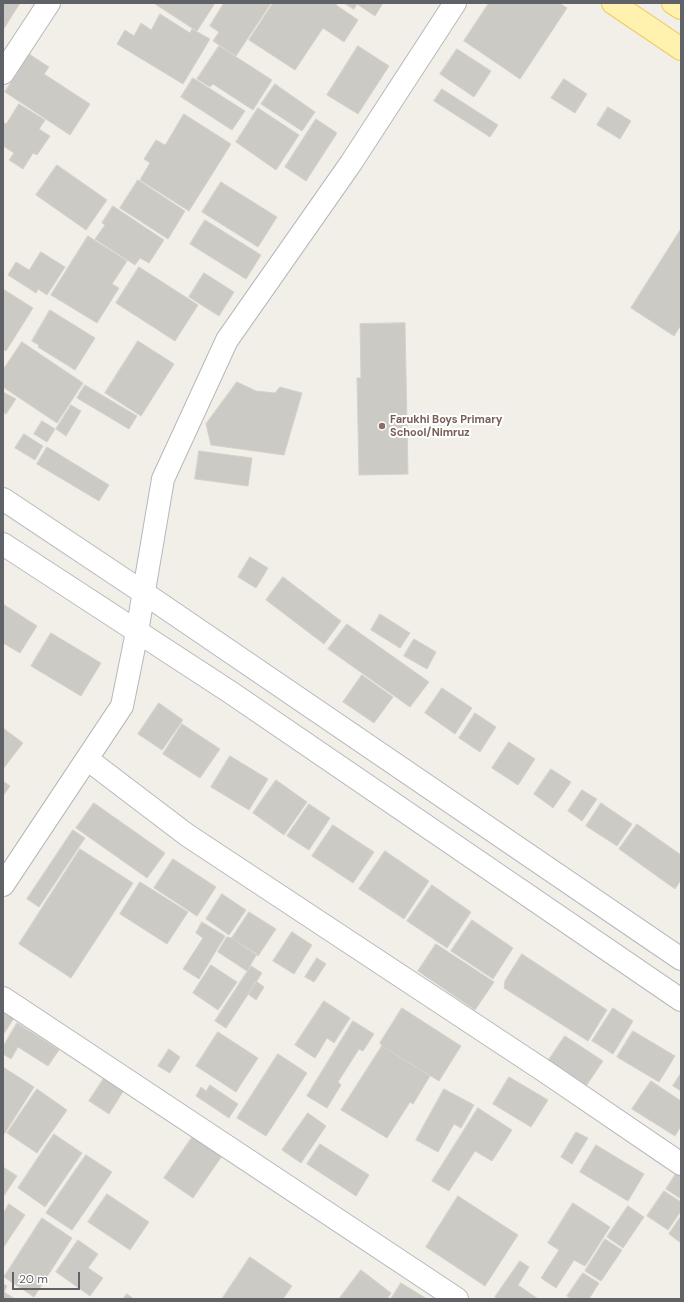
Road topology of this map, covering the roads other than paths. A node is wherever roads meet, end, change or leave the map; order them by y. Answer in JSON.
{"nodes":[{"id":1,"x":49,"y":3,"type":"edge"},
{"id":2,"x":454,"y":3,"type":"edge"},
{"id":3,"x":613,"y":3,"type":"edge"},
{"id":4,"x":673,"y":3,"type":"edge"},
{"id":5,"x":681,"y":8,"type":"edge"},
{"id":6,"x":681,"y":49,"type":"edge"},
{"id":7,"x":3,"y":73,"type":"edge"},
{"id":8,"x":3,"y":499,"type":"edge"},
{"id":9,"x":3,"y":544,"type":"edge"},
{"id":10,"x":144,"y":592,"type":"junction"},
{"id":11,"x":137,"y":632,"type":"junction"},
{"id":12,"x":87,"y":759,"type":"junction"},
{"id":13,"x":3,"y":885,"type":"edge"},
{"id":14,"x":681,"y":959,"type":"edge"},
{"id":15,"x":3,"y":998,"type":"edge"},
{"id":16,"x":681,"y":1000,"type":"edge"},
{"id":17,"x":681,"y":1164,"type":"edge"},
{"id":18,"x":457,"y":1299,"type":"edge"}],
"edges":[{"from":1,"to":7,"type":"street"},
{"from":2,"to":10,"type":"street"},
{"from":3,"to":6,"type":"main road"},
{"from":4,"to":5,"type":"main road"},
{"from":8,"to":10,"type":"street"},
{"from":9,"to":11,"type":"street"},
{"from":10,"to":11,"type":"street"},
{"from":10,"to":14,"type":"street"},
{"from":11,"to":12,"type":"street"},
{"from":11,"to":16,"type":"street"},
{"from":12,"to":13,"type":"street"},
{"from":12,"to":17,"type":"street"},
{"from":15,"to":18,"type":"street"}]}
